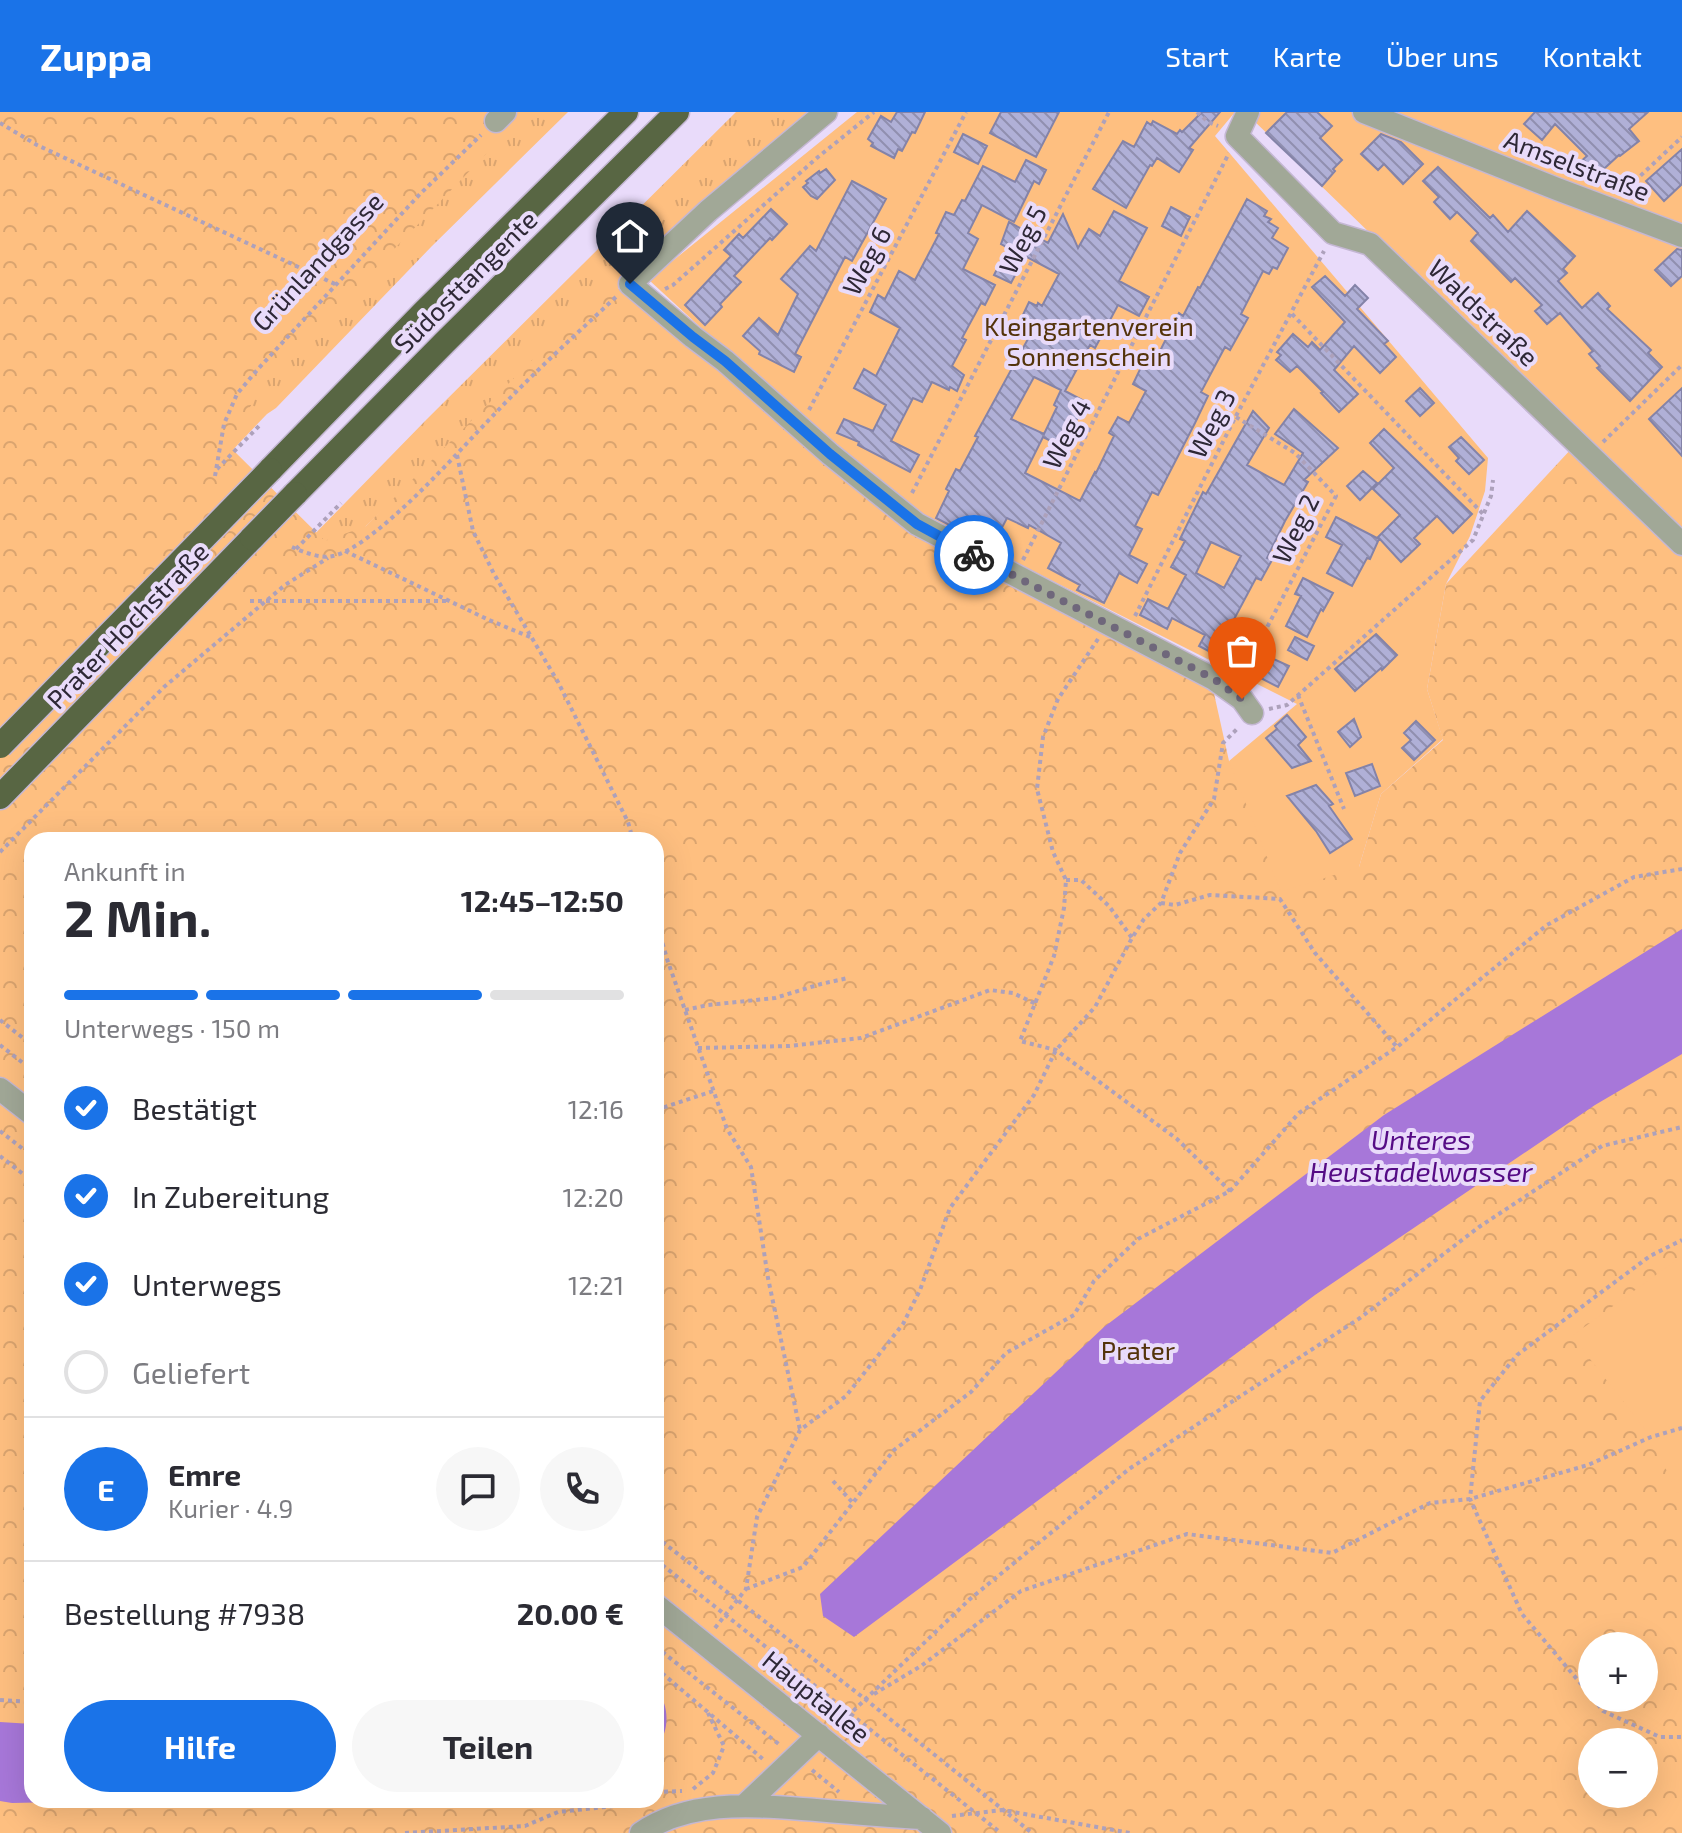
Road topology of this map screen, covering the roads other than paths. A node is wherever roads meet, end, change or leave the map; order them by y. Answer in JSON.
{"nodes":[{"id":1,"x":626,"y":112,"type":"edge"},
{"id":2,"x":677,"y":112,"type":"edge"},
{"id":3,"x":826,"y":112,"type":"edge"},
{"id":4,"x":1248,"y":112,"type":"edge"},
{"id":5,"x":1364,"y":112,"type":"edge"},
{"id":6,"x":1682,"y":236,"type":"edge"},
{"id":7,"x":270,"y":470,"type":"joint"},
{"id":8,"x":295,"y":494,"type":"joint"},
{"id":9,"x":1682,"y":544,"type":"edge"},
{"id":10,"x":1252,"y":713,"type":"road end"},
{"id":11,"x":0,"y":746,"type":"edge"},
{"id":12,"x":0,"y":797,"type":"edge"},
{"id":13,"x":0,"y":1089,"type":"edge"},
{"id":14,"x":24,"y":1108,"type":"edge"},
{"id":15,"x":664,"y":1611,"type":"edge"},
{"id":16,"x":819,"y":1735,"type":"junction"},
{"id":17,"x":745,"y":1805,"type":"junction"},
{"id":18,"x":922,"y":1818,"type":"junction"},
{"id":19,"x":641,"y":1833,"type":"edge"},
{"id":20,"x":940,"y":1833,"type":"edge"}],
"edges":[{"from":1,"to":7,"type":"highway","name":"Südosttangente"},
{"from":2,"to":8,"type":"highway","name":"Südosttangente"},
{"from":3,"to":10,"type":"street"},
{"from":4,"to":9,"type":"street","name":"Waldstraße"},
{"from":5,"to":6,"type":"street","name":"Amselstraße"},
{"from":7,"to":11,"type":"highway","name":"Prater Hochstraße","bridge":true},
{"from":8,"to":12,"type":"highway","name":"Prater Hochstraße","bridge":true},
{"from":13,"to":14,"type":"street"},
{"from":15,"to":16,"type":"street","name":"Hauptallee"},
{"from":16,"to":17,"type":"street"},
{"from":16,"to":18,"type":"street","name":"Hauptallee"},
{"from":17,"to":18,"type":"street"},
{"from":17,"to":19,"type":"street"},
{"from":18,"to":20,"type":"street","name":"Hauptallee"}]}
